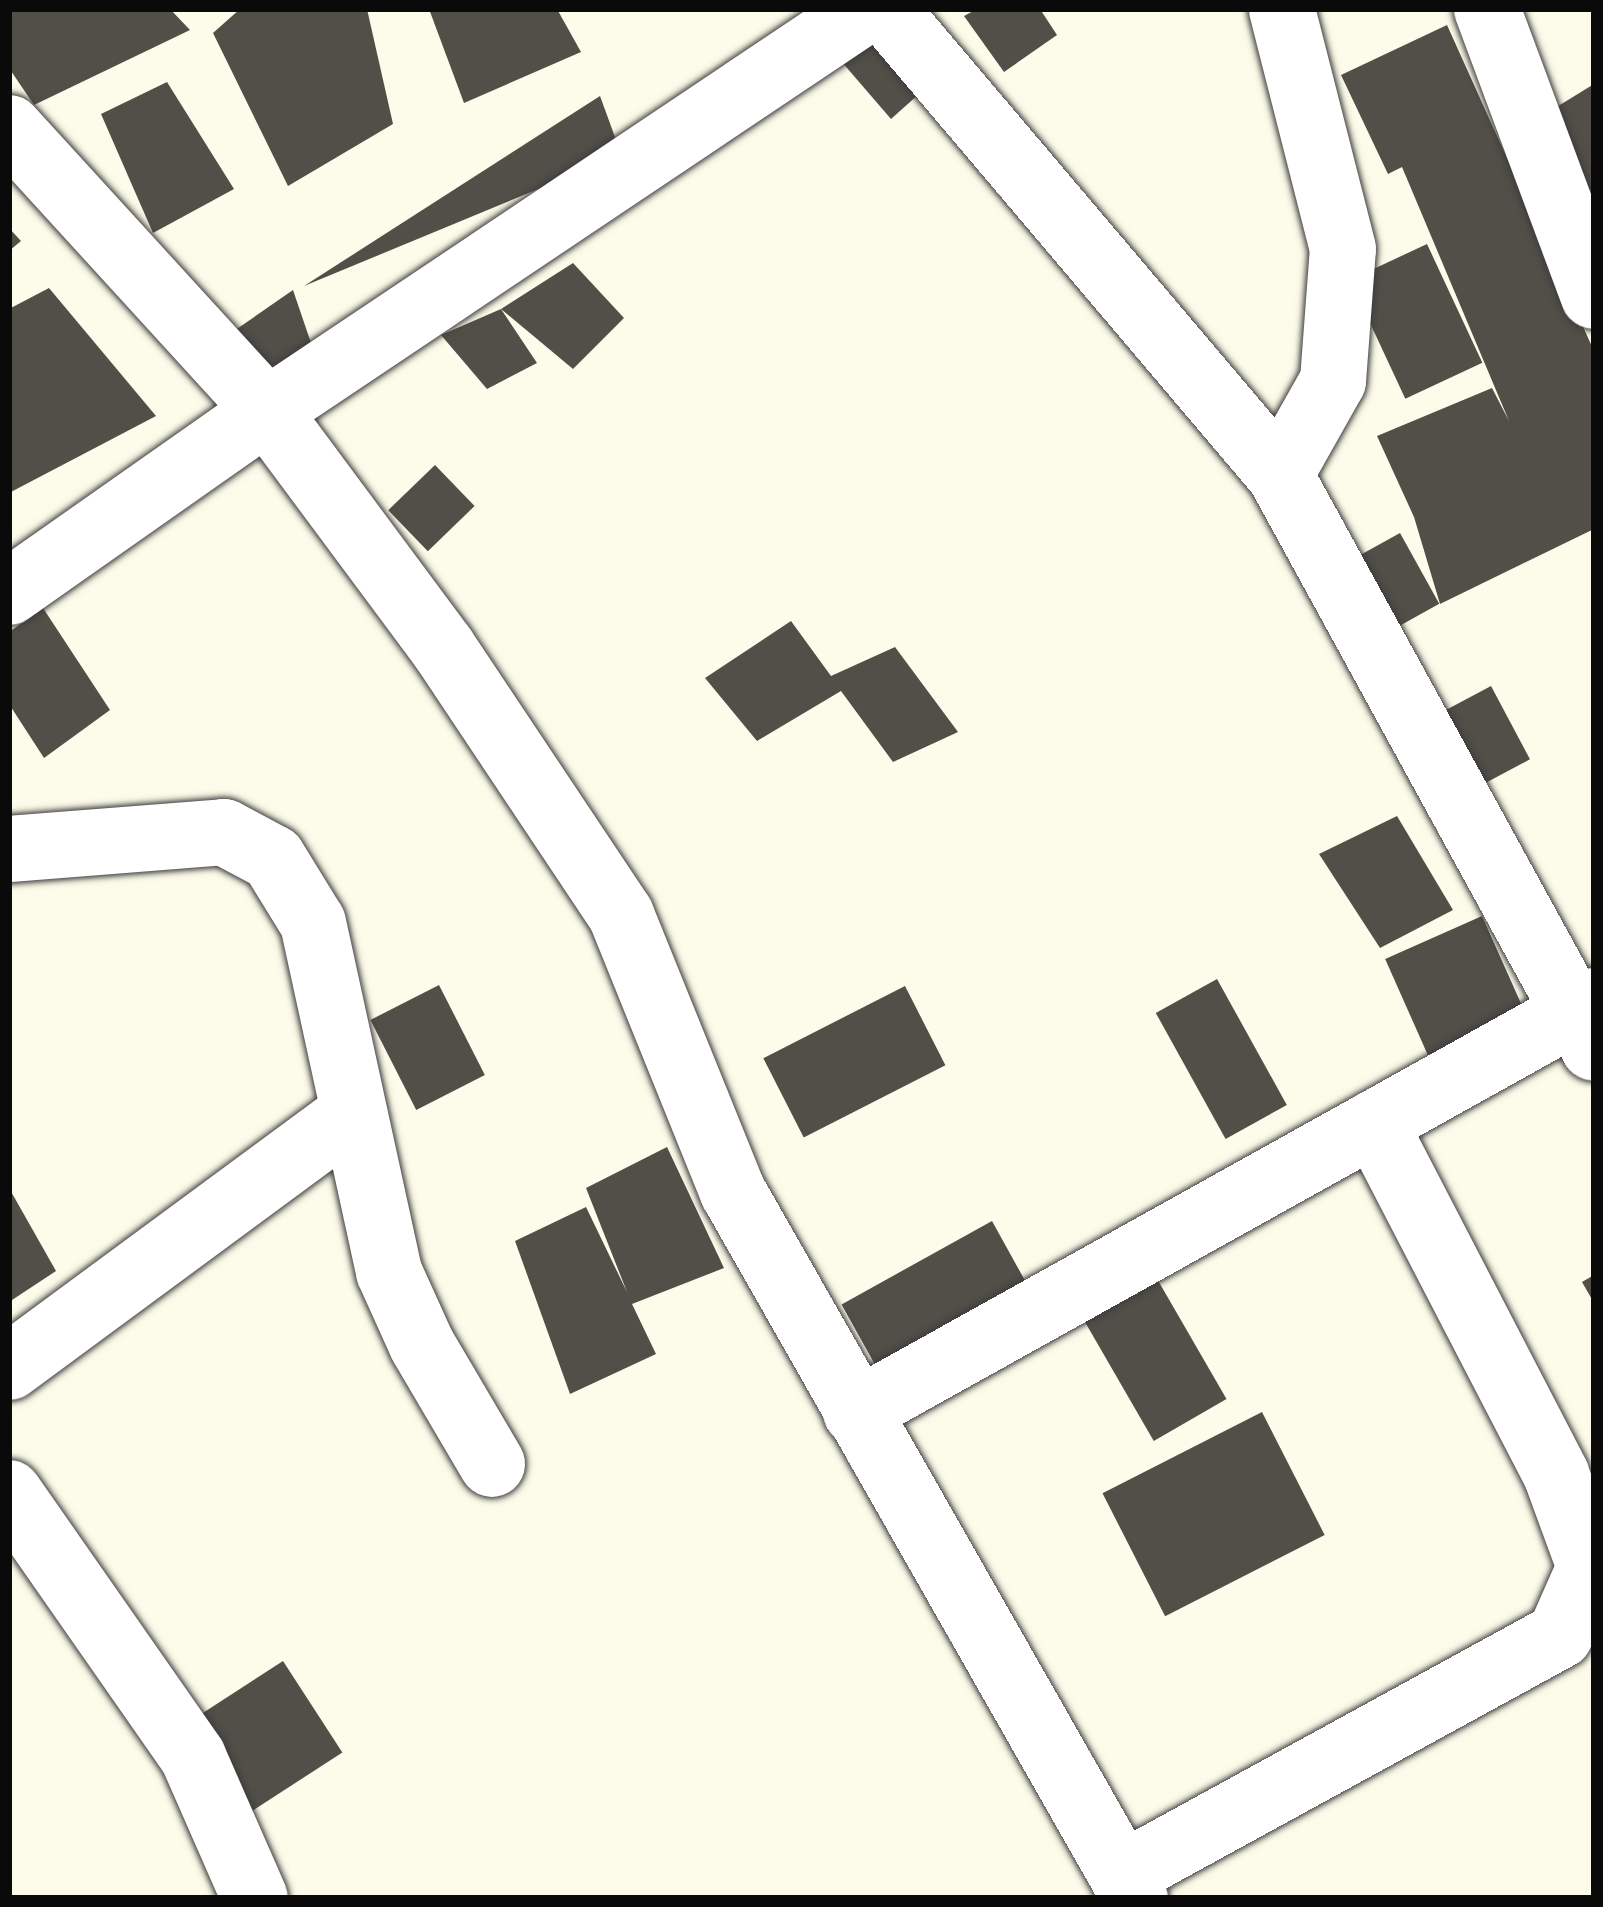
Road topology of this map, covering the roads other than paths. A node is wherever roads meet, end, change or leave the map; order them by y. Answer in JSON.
{"nodes":[{"id":1,"x":867,"y":9,"type":"edge"},
{"id":2,"x":885,"y":9,"type":"edge"},
{"id":3,"x":1282,"y":9,"type":"edge"},
{"id":4,"x":1487,"y":9,"type":"edge"},
{"id":5,"x":9,"y":128,"type":"edge"},
{"id":6,"x":1594,"y":296,"type":"edge"},
{"id":7,"x":267,"y":411,"type":"junction"},
{"id":8,"x":1280,"y":475,"type":"junction"},
{"id":9,"x":9,"y":592,"type":"edge"},
{"id":10,"x":9,"y":849,"type":"edge"},
{"id":11,"x":1587,"y":1020,"type":"edge"},
{"id":12,"x":352,"y":1114,"type":"junction"},
{"id":13,"x":1374,"y":1123,"type":"junction"},
{"id":14,"x":9,"y":1366,"type":"edge"},
{"id":15,"x":856,"y":1412,"type":"junction"},
{"id":16,"x":492,"y":1465,"type":"dead end"},
{"id":17,"x":9,"y":1493,"type":"edge"},
{"id":18,"x":1129,"y":1887,"type":"edge"},
{"id":19,"x":255,"y":1898,"type":"edge"}],
"edges":[{"from":1,"to":7,"type":"street"},
{"from":2,"to":8,"type":"street"},
{"from":3,"to":8,"type":"street"},
{"from":4,"to":6,"type":"street"},
{"from":5,"to":7,"type":"street"},
{"from":7,"to":9,"type":"street"},
{"from":7,"to":15,"type":"street"},
{"from":8,"to":11,"type":"street"},
{"from":10,"to":12,"type":"street"},
{"from":11,"to":13,"type":"street"},
{"from":12,"to":14,"type":"street"},
{"from":12,"to":16,"type":"street"},
{"from":13,"to":15,"type":"street"},
{"from":13,"to":18,"type":"street"},
{"from":15,"to":18,"type":"street"},
{"from":17,"to":19,"type":"street"}]}
